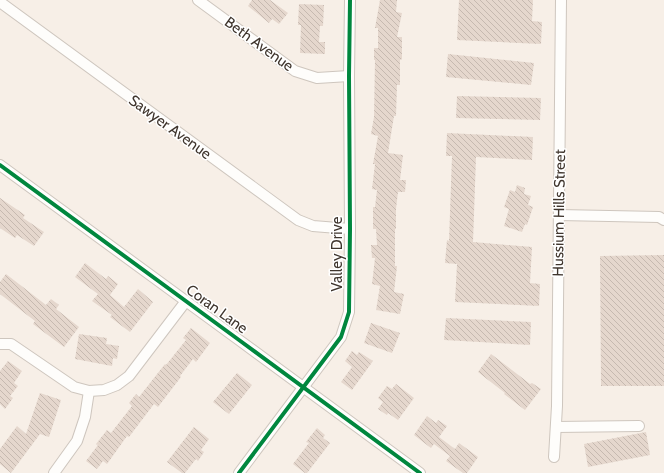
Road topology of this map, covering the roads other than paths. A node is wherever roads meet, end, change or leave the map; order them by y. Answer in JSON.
{"nodes":[{"id":1,"x":198,"y":0,"type":"edge"},
{"id":2,"x":350,"y":0,"type":"edge"},
{"id":3,"x":561,"y":0,"type":"edge"},
{"id":4,"x":0,"y":2,"type":"edge"},
{"id":5,"x":349,"y":76,"type":"junction"},
{"id":6,"x":0,"y":165,"type":"edge"},
{"id":7,"x":559,"y":215,"type":"junction"},
{"id":8,"x":662,"y":217,"type":"edge"},
{"id":9,"x":350,"y":229,"type":"junction"},
{"id":10,"x":186,"y":301,"type":"junction"},
{"id":11,"x":0,"y":344,"type":"edge"},
{"id":12,"x":304,"y":387,"type":"junction"},
{"id":13,"x":89,"y":391,"type":"junction"},
{"id":14,"x":556,"y":426,"type":"junction"},
{"id":15,"x":639,"y":426,"type":"dead end"},
{"id":16,"x":554,"y":457,"type":"dead end"},
{"id":17,"x":54,"y":473,"type":"edge"},
{"id":18,"x":239,"y":473,"type":"edge"},
{"id":19,"x":420,"y":473,"type":"edge"}],
"edges":[{"from":1,"to":5,"type":"street","name":"Beth Avenue"},
{"from":2,"to":5,"type":"street","name":"Valley Drive"},
{"from":3,"to":7,"type":"street","name":"Hussium Hills Street"},
{"from":4,"to":9,"type":"street","name":"Sawyer Avenue"},
{"from":5,"to":9,"type":"street","name":"Valley Drive"},
{"from":6,"to":10,"type":"street","name":"Coran Lane"},
{"from":7,"to":8,"type":"street"},
{"from":7,"to":14,"type":"street","name":"Hussium Hills Street"},
{"from":9,"to":12,"type":"street","name":"Valley Drive"},
{"from":10,"to":12,"type":"street","name":"Coran Lane"},
{"from":10,"to":13,"type":"street"},
{"from":11,"to":13,"type":"street"},
{"from":12,"to":18,"type":"street","name":"Valley Drive"},
{"from":12,"to":19,"type":"street","name":"Coran Lane"},
{"from":13,"to":17,"type":"street"},
{"from":14,"to":15,"type":"street"},
{"from":14,"to":16,"type":"street","name":"Hussium Hills Street"}]}
